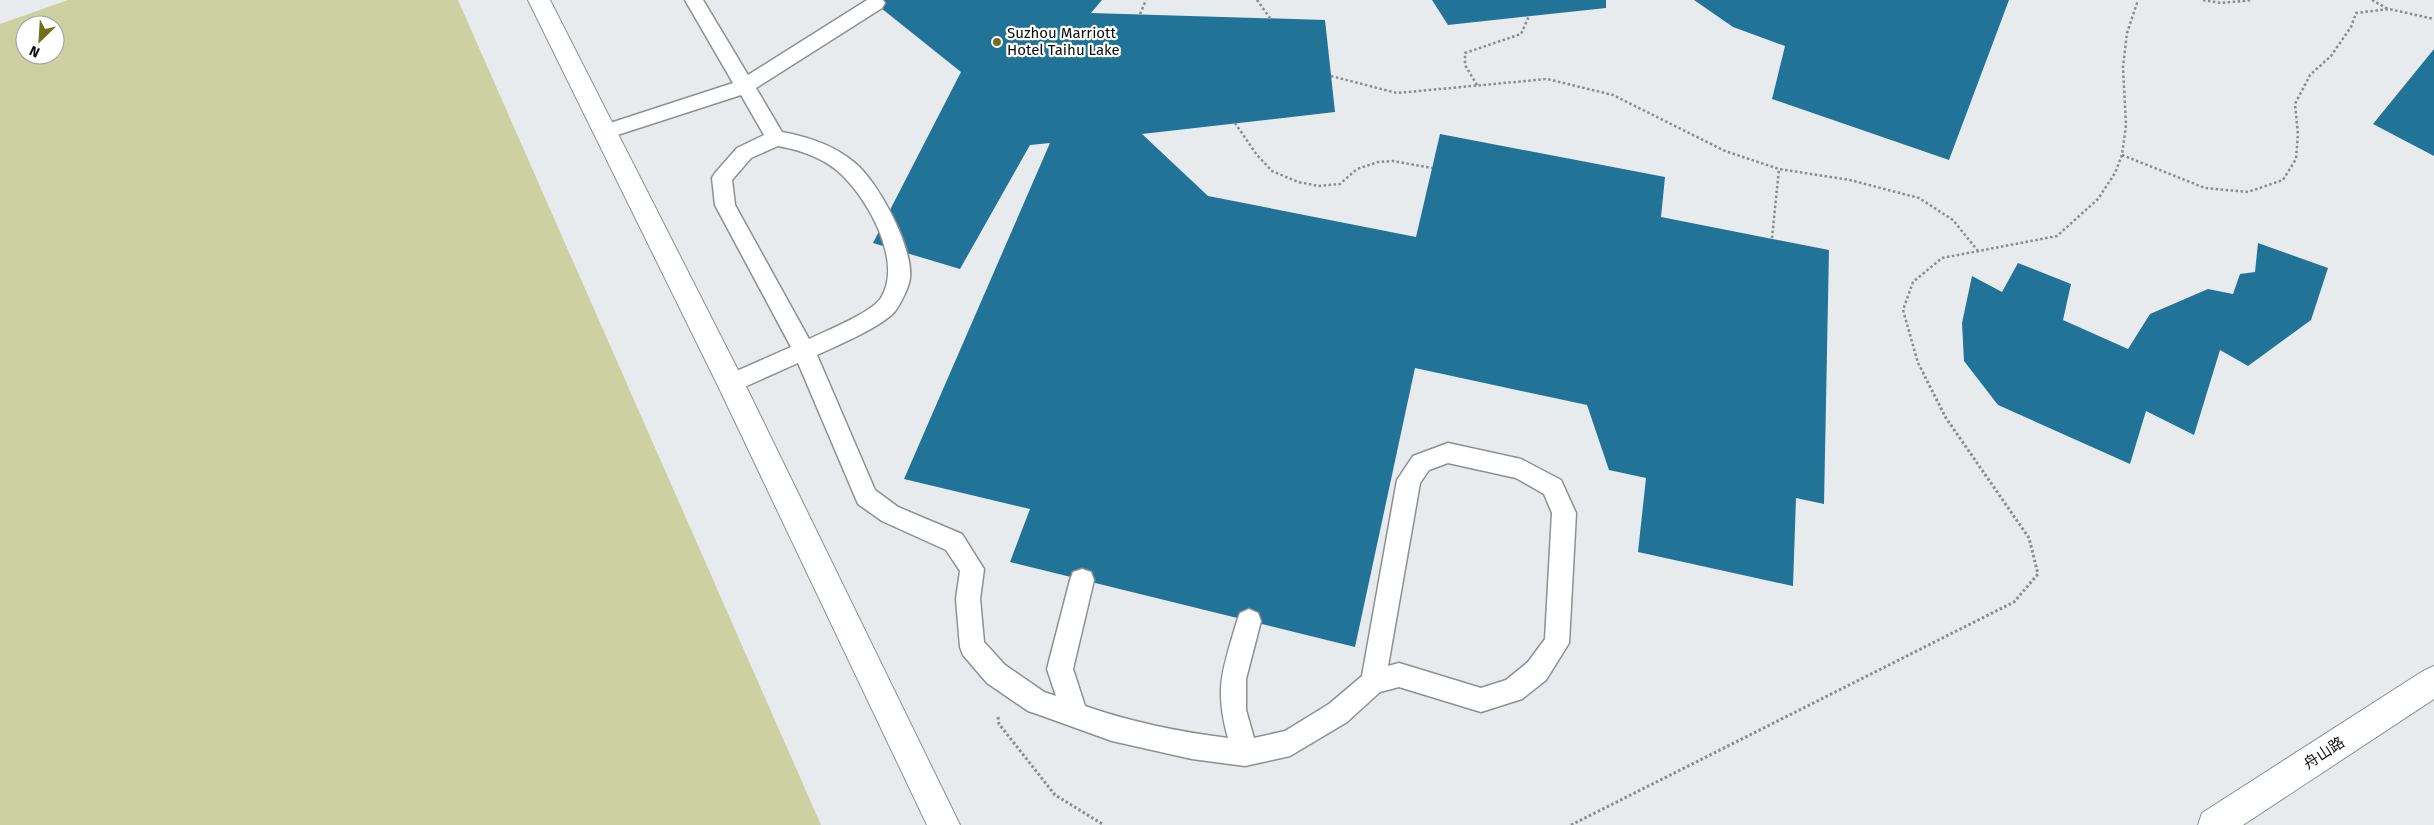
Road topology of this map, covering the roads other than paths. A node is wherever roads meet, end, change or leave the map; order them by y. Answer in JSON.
{"nodes":[{"id":1,"x":539,"y":0,"type":"edge"},
{"id":2,"x":694,"y":0,"type":"edge"},
{"id":3,"x":876,"y":3,"type":"dead end"},
{"id":4,"x":745,"y":86,"type":"junction"},
{"id":5,"x":605,"y":132,"type":"junction"},
{"id":6,"x":776,"y":138,"type":"junction"},
{"id":7,"x":804,"y":350,"type":"junction"},
{"id":8,"x":731,"y":384,"type":"junction"},
{"id":9,"x":1082,"y":580,"type":"dead end"},
{"id":10,"x":1249,"y":621,"type":"dead end"},
{"id":11,"x":2434,"y":681,"type":"edge"},
{"id":12,"x":1372,"y":682,"type":"junction"},
{"id":13,"x":1075,"y":716,"type":"junction"},
{"id":14,"x":1246,"y":753,"type":"junction"},
{"id":15,"x":944,"y":825,"type":"edge"},
{"id":16,"x":2214,"y":825,"type":"edge"}],
"edges":[{"from":1,"to":5,"type":"street"},
{"from":2,"to":4,"type":"lane"},
{"from":3,"to":4,"type":"lane"},
{"from":4,"to":5,"type":"lane"},
{"from":4,"to":6,"type":"lane"},
{"from":5,"to":8,"type":"street"},
{"from":6,"to":7,"type":"lane"},
{"from":6,"to":7,"type":"lane"},
{"from":7,"to":8,"type":"lane"},
{"from":7,"to":13,"type":"lane"},
{"from":8,"to":15,"type":"street"},
{"from":9,"to":13,"type":"lane"},
{"from":10,"to":14,"type":"lane"},
{"from":11,"to":16,"type":"street","name":"舟山路"},
{"from":12,"to":12,"type":"lane"},
{"from":12,"to":14,"type":"lane"},
{"from":13,"to":14,"type":"lane"}]}
